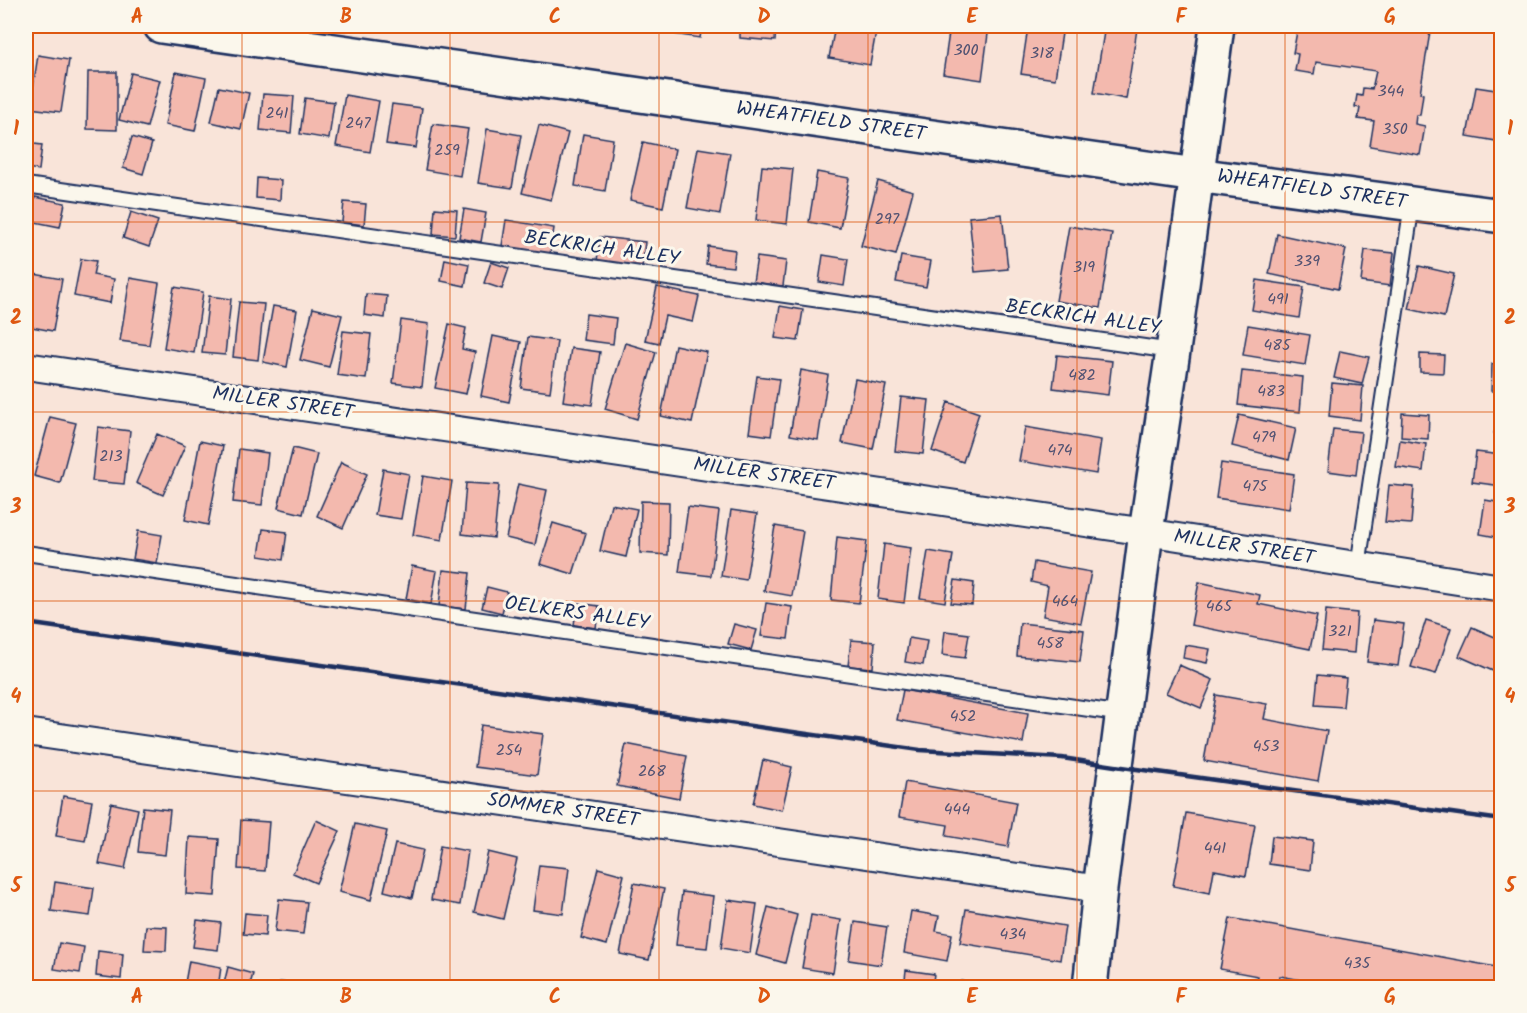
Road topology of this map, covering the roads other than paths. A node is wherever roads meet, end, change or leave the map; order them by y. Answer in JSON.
{"nodes":[{"id":1,"x":160,"y":26,"type":"edge"},
{"id":2,"x":1217,"y":26,"type":"edge"},
{"id":3,"x":1196,"y":174,"type":"junction"},
{"id":4,"x":26,"y":185,"type":"edge"},
{"id":5,"x":1412,"y":204,"type":"junction"},
{"id":6,"x":1502,"y":216,"type":"edge"},
{"id":7,"x":1173,"y":351,"type":"junction"},
{"id":8,"x":26,"y":366,"type":"edge"},
{"id":9,"x":1146,"y":532,"type":"junction"},
{"id":10,"x":26,"y":553,"type":"edge"},
{"id":11,"x":1358,"y":566,"type":"junction"},
{"id":12,"x":1502,"y":588,"type":"edge"},
{"id":13,"x":1123,"y":714,"type":"junction"},
{"id":14,"x":26,"y":732,"type":"edge"},
{"id":15,"x":1100,"y":889,"type":"junction"},
{"id":16,"x":1090,"y":987,"type":"edge"}],
"edges":[{"from":1,"to":3,"type":"main road","name":"WHEATFIELD STREET"},
{"from":2,"to":3,"type":"main road"},
{"from":3,"to":5,"type":"main road","name":"WHEATFIELD STREET"},
{"from":3,"to":7,"type":"main road"},
{"from":4,"to":7,"type":"lane","name":"BECKRICH ALLEY"},
{"from":5,"to":6,"type":"main road","name":"WHEATFIELD STREET"},
{"from":5,"to":11,"type":"lane"},
{"from":7,"to":9,"type":"main road"},
{"from":8,"to":9,"type":"street","name":"MILLER STREET"},
{"from":9,"to":11,"type":"street","name":"MILLER STREET"},
{"from":9,"to":13,"type":"main road"},
{"from":10,"to":13,"type":"lane","name":"OELKERS ALLEY"},
{"from":11,"to":12,"type":"street","name":"MILLER STREET"},
{"from":13,"to":15,"type":"main road"},
{"from":14,"to":15,"type":"street","name":"SOMMER STREET"},
{"from":15,"to":16,"type":"main road"}]}
